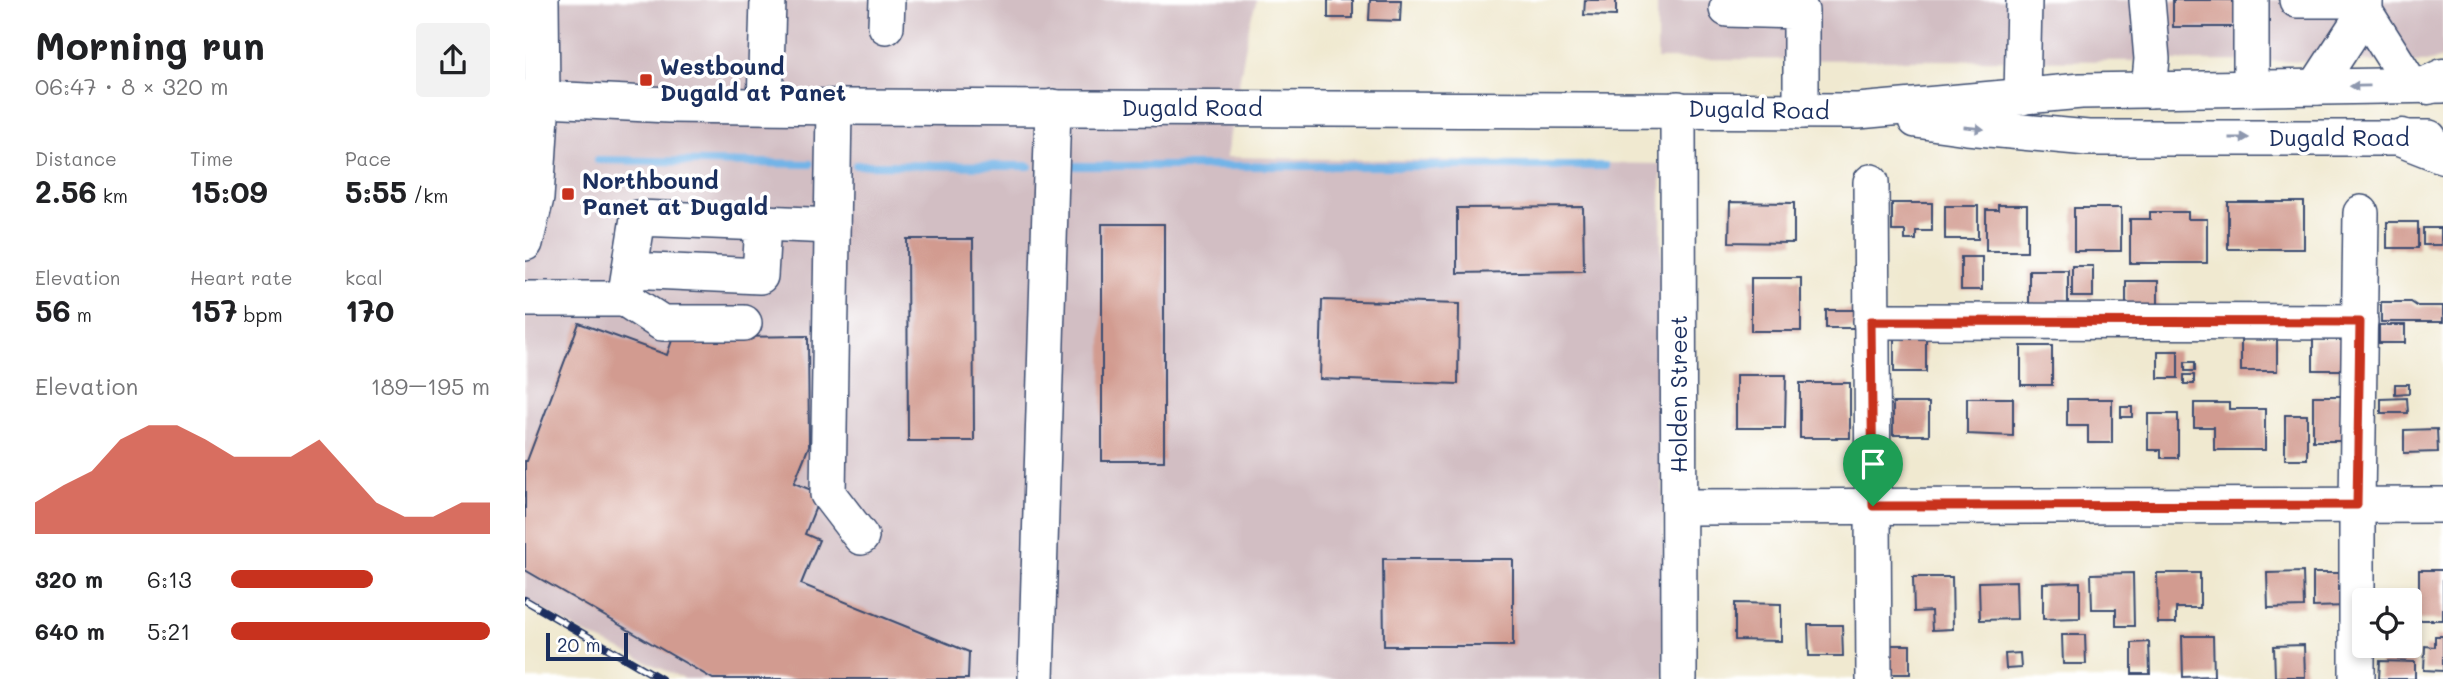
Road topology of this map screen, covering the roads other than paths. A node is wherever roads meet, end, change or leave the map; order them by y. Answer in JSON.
{"nodes":[{"id":1,"x":541,"y":0,"type":"edge"},
{"id":2,"x":768,"y":0,"type":"edge"},
{"id":3,"x":2024,"y":0,"type":"edge"},
{"id":4,"x":2147,"y":0,"type":"edge"},
{"id":5,"x":2251,"y":0,"type":"edge"},
{"id":6,"x":2297,"y":0,"type":"edge"},
{"id":7,"x":2365,"y":4,"type":"edge"},
{"id":8,"x":1805,"y":5,"type":"edge"},
{"id":9,"x":1727,"y":9,"type":"dead end"},
{"id":10,"x":2431,"y":83,"type":"edge"},
{"id":11,"x":2316,"y":87,"type":"junction"},
{"id":12,"x":2252,"y":88,"type":"junction"},
{"id":13,"x":2149,"y":90,"type":"junction"},
{"id":14,"x":2022,"y":97,"type":"junction"},
{"id":15,"x":533,"y":98,"type":"edge"},
{"id":16,"x":765,"y":106,"type":"junction"},
{"id":17,"x":834,"y":107,"type":"junction"},
{"id":18,"x":1053,"y":107,"type":"junction"},
{"id":19,"x":1678,"y":109,"type":"junction"},
{"id":20,"x":1801,"y":111,"type":"junction"},
{"id":21,"x":1859,"y":111,"type":"junction"},
{"id":22,"x":2402,"y":138,"type":"junction"},
{"id":23,"x":2443,"y":138,"type":"edge"},
{"id":24,"x":2443,"y":155,"type":"edge"},
{"id":25,"x":1871,"y":182,"type":"dead end"},
{"id":26,"x":2361,"y":213,"type":"dead end"},
{"id":27,"x":763,"y":223,"type":"junction"},
{"id":28,"x":832,"y":226,"type":"junction"},
{"id":29,"x":525,"y":243,"type":"edge"},
{"id":30,"x":627,"y":284,"type":"junction"},
{"id":31,"x":525,"y":299,"type":"edge"},
{"id":32,"x":1871,"y":321,"type":"junction"},
{"id":33,"x":2360,"y":322,"type":"junction"},
{"id":34,"x":744,"y":323,"type":"dead end"},
{"id":35,"x":2357,"y":505,"type":"junction"},
{"id":36,"x":2443,"y":505,"type":"edge"},
{"id":37,"x":1873,"y":506,"type":"junction"},
{"id":38,"x":1679,"y":507,"type":"junction"},
{"id":39,"x":861,"y":537,"type":"dead end"},
{"id":40,"x":1036,"y":679,"type":"edge"},
{"id":41,"x":1679,"y":679,"type":"edge"},
{"id":42,"x":1874,"y":679,"type":"edge"},
{"id":43,"x":2357,"y":679,"type":"edge"}],
"edges":[{"from":1,"to":15,"type":"street"},
{"from":2,"to":16,"type":"street"},
{"from":3,"to":14,"type":"street"},
{"from":4,"to":13,"type":"street"},
{"from":5,"to":12,"type":"street"},
{"from":6,"to":7,"type":"street"},
{"from":7,"to":10,"type":"street"},
{"from":7,"to":11,"type":"street"},
{"from":8,"to":9,"type":"street"},
{"from":8,"to":20,"type":"street"},
{"from":10,"to":11,"type":"street","name":"Dugald Road","one_way":true},
{"from":11,"to":12,"type":"street","name":"Dugald Road"},
{"from":12,"to":13,"type":"street","name":"Dugald Road"},
{"from":13,"to":14,"type":"street","name":"Dugald Road"},
{"from":14,"to":21,"type":"street","name":"Dugald Road"},
{"from":15,"to":16,"type":"street","name":"Dugald Road"},
{"from":15,"to":29,"type":"street"},
{"from":16,"to":17,"type":"street","name":"Dugald Road"},
{"from":17,"to":18,"type":"street","name":"Dugald Road"},
{"from":17,"to":28,"type":"street"},
{"from":18,"to":19,"type":"street","name":"Dugald Road"},
{"from":18,"to":40,"type":"street"},
{"from":19,"to":20,"type":"street","name":"Dugald Road"},
{"from":19,"to":38,"type":"street","name":"Holden Street"},
{"from":20,"to":21,"type":"street","name":"Dugald Road"},
{"from":21,"to":22,"type":"street","name":"Dugald Road","one_way":true},
{"from":22,"to":23,"type":"street","name":"Dugald Road"},
{"from":22,"to":24,"type":"main road"},
{"from":25,"to":32,"type":"street"},
{"from":26,"to":33,"type":"street"},
{"from":27,"to":28,"type":"street"},
{"from":27,"to":30,"type":"street"},
{"from":27,"to":30,"type":"street"},
{"from":28,"to":39,"type":"street"},
{"from":30,"to":31,"type":"street"},
{"from":30,"to":34,"type":"street"},
{"from":32,"to":33,"type":"street"},
{"from":32,"to":37,"type":"street"},
{"from":33,"to":35,"type":"street"},
{"from":35,"to":36,"type":"street"},
{"from":35,"to":37,"type":"street"},
{"from":35,"to":43,"type":"street"},
{"from":37,"to":38,"type":"street"},
{"from":37,"to":42,"type":"street"},
{"from":38,"to":41,"type":"street","name":"Holden Street"}]}
